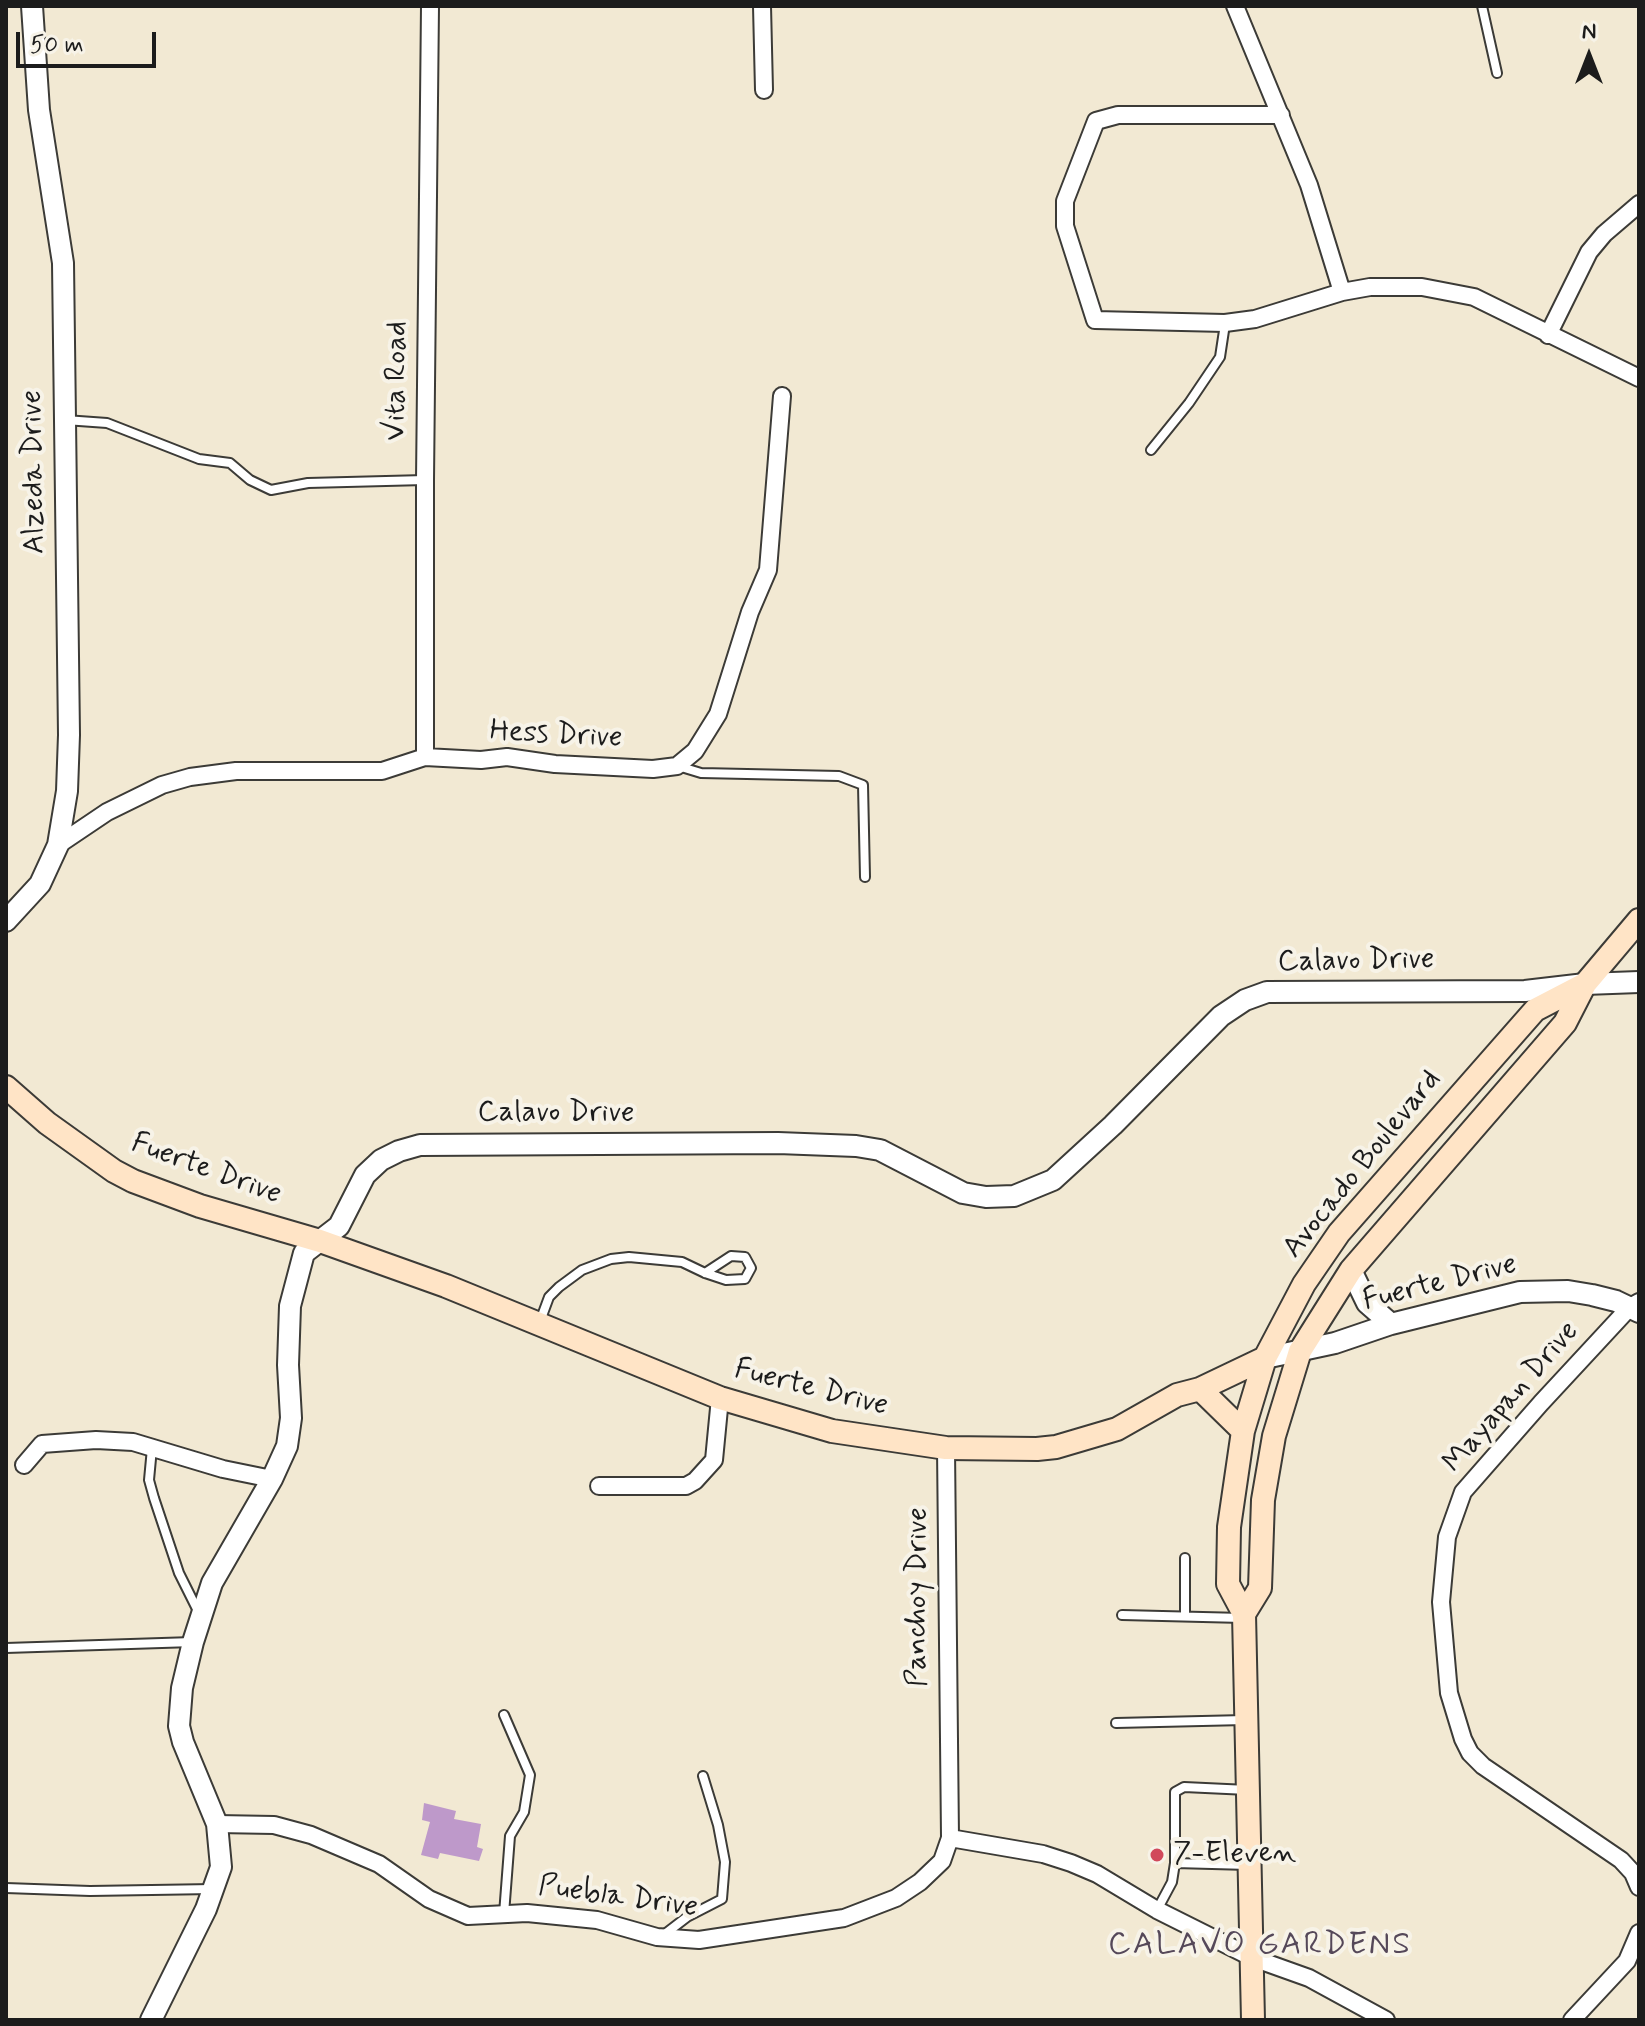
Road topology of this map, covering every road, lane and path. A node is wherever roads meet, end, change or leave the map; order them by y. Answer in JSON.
{"nodes":[{"id":1,"x":32,"y":6,"type":"edge"},
{"id":2,"x":430,"y":6,"type":"edge"},
{"id":3,"x":762,"y":6,"type":"edge"},
{"id":4,"x":1235,"y":6,"type":"edge"},
{"id":5,"x":1482,"y":6,"type":"edge"},
{"id":6,"x":1497,"y":73,"type":"dead end"},
{"id":7,"x":764,"y":90,"type":"dead end"},
{"id":8,"x":1281,"y":115,"type":"junction"},
{"id":9,"x":1639,"y":204,"type":"edge"},
{"id":10,"x":1342,"y":292,"type":"junction"},
{"id":11,"x":1225,"y":323,"type":"junction"},
{"id":12,"x":1548,"y":335,"type":"junction"},
{"id":13,"x":1639,"y":378,"type":"edge"},
{"id":14,"x":782,"y":396,"type":"dead end"},
{"id":15,"x":64,"y":420,"type":"junction"},
{"id":16,"x":1151,"y":450,"type":"dead end"},
{"id":17,"x":425,"y":480,"type":"junction"},
{"id":18,"x":425,"y":757,"type":"junction"},
{"id":19,"x":677,"y":766,"type":"junction"},
{"id":20,"x":58,"y":845,"type":"junction"},
{"id":21,"x":865,"y":877,"type":"dead end"},
{"id":22,"x":1639,"y":920,"type":"edge"},
{"id":23,"x":6,"y":921,"type":"edge"},
{"id":24,"x":1639,"y":982,"type":"edge"},
{"id":25,"x":1585,"y":984,"type":"junction"},
{"id":26,"x":6,"y":1087,"type":"edge"},
{"id":27,"x":320,"y":1241,"type":"junction"},
{"id":28,"x":1351,"y":1270,"type":"junction"},
{"id":29,"x":705,"y":1273,"type":"junction"},
{"id":30,"x":1636,"y":1307,"type":"edge"},
{"id":31,"x":1391,"y":1324,"type":"junction"},
{"id":32,"x":539,"y":1325,"type":"junction"},
{"id":33,"x":1300,"y":1351,"type":"junction"},
{"id":34,"x":1265,"y":1358,"type":"junction"},
{"id":35,"x":1200,"y":1389,"type":"junction"},
{"id":36,"x":720,"y":1398,"type":"junction"},
{"id":37,"x":1243,"y":1431,"type":"junction"},
{"id":38,"x":152,"y":1448,"type":"junction"},
{"id":39,"x":946,"y":1448,"type":"junction"},
{"id":40,"x":24,"y":1465,"type":"dead end"},
{"id":41,"x":272,"y":1479,"type":"junction"},
{"id":42,"x":599,"y":1486,"type":"dead end"},
{"id":43,"x":1185,"y":1558,"type":"dead end"},
{"id":44,"x":200,"y":1615,"type":"junction"},
{"id":45,"x":1122,"y":1615,"type":"dead end"},
{"id":46,"x":1185,"y":1615,"type":"junction"},
{"id":47,"x":1244,"y":1616,"type":"junction"},
{"id":48,"x":193,"y":1642,"type":"junction"},
{"id":49,"x":6,"y":1648,"type":"edge"},
{"id":50,"x":504,"y":1715,"type":"dead end"},
{"id":51,"x":1246,"y":1720,"type":"junction"},
{"id":52,"x":1116,"y":1723,"type":"dead end"},
{"id":53,"x":703,"y":1776,"type":"dead end"},
{"id":54,"x":1248,"y":1790,"type":"junction"},
{"id":55,"x":217,"y":1824,"type":"junction"},
{"id":56,"x":950,"y":1838,"type":"junction"},
{"id":57,"x":1175,"y":1863,"type":"junction"},
{"id":58,"x":1251,"y":1865,"type":"junction"},
{"id":59,"x":1639,"y":1887,"type":"edge"},
{"id":60,"x":6,"y":1888,"type":"edge"},
{"id":61,"x":216,"y":1889,"type":"junction"},
{"id":62,"x":1157,"y":1910,"type":"junction"},
{"id":63,"x":504,"y":1915,"type":"junction"},
{"id":64,"x":1639,"y":1933,"type":"edge"},
{"id":65,"x":661,"y":1937,"type":"junction"},
{"id":66,"x":1253,"y":1958,"type":"junction"},
{"id":67,"x":151,"y":2020,"type":"edge"},
{"id":68,"x":1253,"y":2020,"type":"edge"},
{"id":69,"x":1386,"y":2020,"type":"edge"},
{"id":70,"x":1572,"y":2020,"type":"edge"}],
"edges":[{"from":1,"to":15,"type":"street","name":"Alzeda Drive"},
{"from":2,"to":17,"type":"street","name":"Vita Road"},
{"from":3,"to":7,"type":"street"},
{"from":4,"to":8,"type":"street"},
{"from":5,"to":6,"type":"lane"},
{"from":8,"to":10,"type":"street"},
{"from":8,"to":11,"type":"street"},
{"from":9,"to":12,"type":"street"},
{"from":10,"to":11,"type":"street"},
{"from":10,"to":12,"type":"street"},
{"from":11,"to":16,"type":"lane"},
{"from":12,"to":13,"type":"street"},
{"from":14,"to":19,"type":"street"},
{"from":15,"to":17,"type":"lane"},
{"from":15,"to":20,"type":"street","name":"Alzeda Drive"},
{"from":17,"to":18,"type":"street","name":"Vita Road"},
{"from":18,"to":19,"type":"street","name":"Hess Drive"},
{"from":18,"to":20,"type":"street","name":"Hess Drive"},
{"from":19,"to":21,"type":"lane"},
{"from":20,"to":23,"type":"street","name":"Alzeda Drive"},
{"from":22,"to":25,"type":"main road","name":"Avocado Boulevard"},
{"from":24,"to":25,"type":"street","name":"Calavo Drive"},
{"from":25,"to":27,"type":"street","name":"Calavo Drive"},
{"from":25,"to":28,"type":"main road","name":"Avocado Boulevard"},
{"from":25,"to":34,"type":"main road","name":"Avocado Boulevard"},
{"from":26,"to":27,"type":"main road","name":"Fuerte Drive"},
{"from":27,"to":32,"type":"main road","name":"Fuerte Drive"},
{"from":27,"to":41,"type":"street","name":"Calavo Drive"},
{"from":28,"to":31,"type":"street"},
{"from":28,"to":33,"type":"main road","name":"Avocado Boulevard"},
{"from":29,"to":29,"type":"lane"},
{"from":29,"to":32,"type":"lane"},
{"from":30,"to":31,"type":"street","name":"Fuerte Drive"},
{"from":30,"to":59,"type":"street","name":"Mayapan Drive"},
{"from":31,"to":33,"type":"street","name":"Fuerte Drive"},
{"from":32,"to":36,"type":"main road","name":"Fuerte Drive"},
{"from":33,"to":34,"type":"street","name":"Fuerte Drive"},
{"from":33,"to":47,"type":"main road","name":"Avocado Boulevard"},
{"from":34,"to":35,"type":"main road","name":"Fuerte Drive"},
{"from":34,"to":37,"type":"main road","name":"Avocado Boulevard"},
{"from":35,"to":37,"type":"main road"},
{"from":35,"to":39,"type":"main road","name":"Fuerte Drive"},
{"from":36,"to":39,"type":"main road","name":"Fuerte Drive"},
{"from":36,"to":42,"type":"street"},
{"from":37,"to":47,"type":"main road","name":"Avocado Boulevard"},
{"from":38,"to":40,"type":"street"},
{"from":38,"to":41,"type":"street"},
{"from":38,"to":44,"type":"lane"},
{"from":39,"to":56,"type":"street","name":"Panchoy Drive"},
{"from":41,"to":44,"type":"street","name":"Calavo Drive"},
{"from":43,"to":46,"type":"lane"},
{"from":44,"to":48,"type":"street","name":"Calavo Drive"},
{"from":45,"to":46,"type":"lane"},
{"from":46,"to":47,"type":"lane"},
{"from":47,"to":51,"type":"main road","name":"Avocado Boulevard"},
{"from":48,"to":49,"type":"lane"},
{"from":48,"to":55,"type":"street","name":"Calavo Drive"},
{"from":50,"to":63,"type":"lane"},
{"from":51,"to":52,"type":"lane"},
{"from":51,"to":54,"type":"main road","name":"Avocado Boulevard"},
{"from":53,"to":65,"type":"lane"},
{"from":54,"to":57,"type":"lane"},
{"from":54,"to":58,"type":"main road","name":"Avocado Boulevard"},
{"from":55,"to":61,"type":"street","name":"Calavo Drive"},
{"from":55,"to":63,"type":"street","name":"Puebla Drive"},
{"from":56,"to":62,"type":"street"},
{"from":56,"to":65,"type":"street","name":"Puebla Drive"},
{"from":57,"to":58,"type":"lane"},
{"from":57,"to":62,"type":"lane"},
{"from":58,"to":66,"type":"main road","name":"Avocado Boulevard"},
{"from":60,"to":61,"type":"lane"},
{"from":61,"to":67,"type":"street","name":"Calavo Drive"},
{"from":62,"to":66,"type":"street"},
{"from":63,"to":65,"type":"street","name":"Puebla Drive"},
{"from":64,"to":70,"type":"street"},
{"from":66,"to":68,"type":"main road","name":"Avocado Boulevard"},
{"from":66,"to":69,"type":"street"}]}
